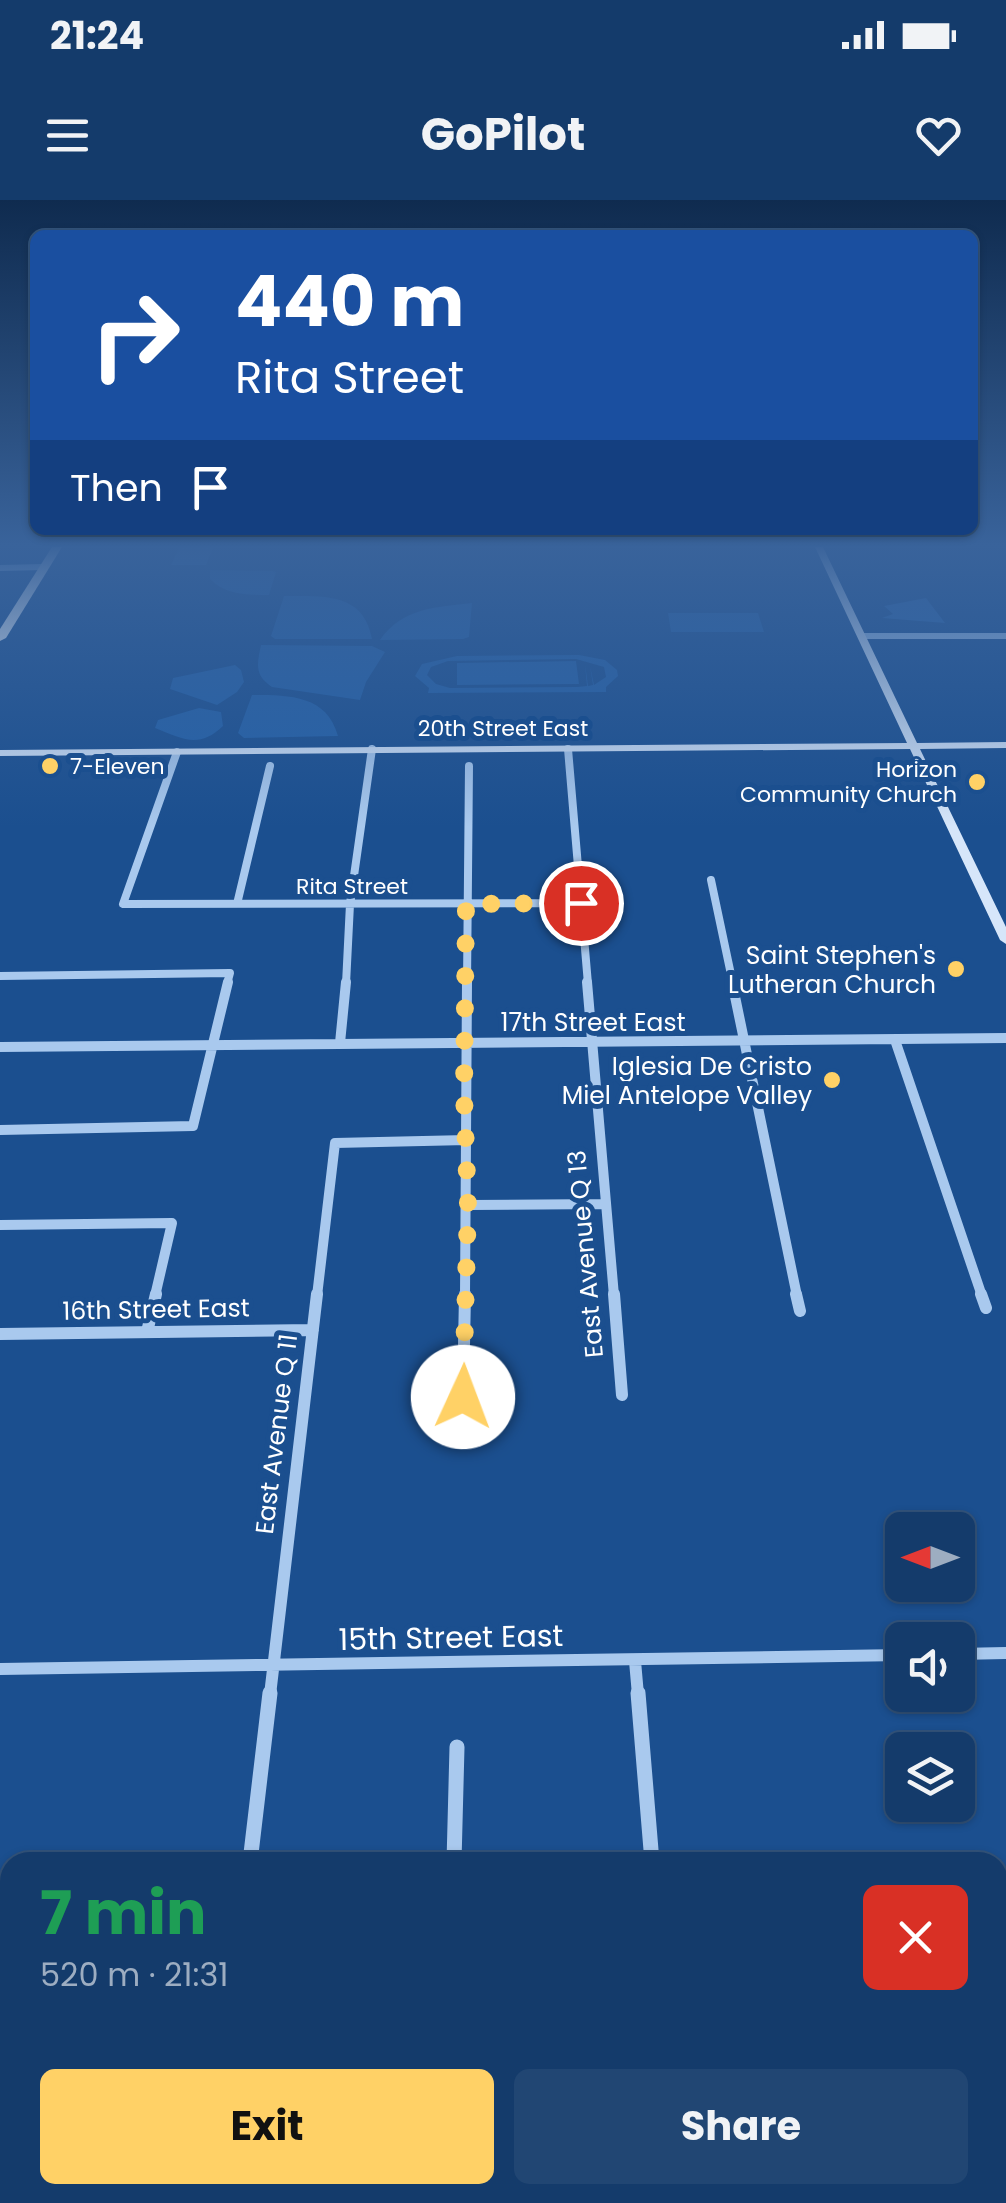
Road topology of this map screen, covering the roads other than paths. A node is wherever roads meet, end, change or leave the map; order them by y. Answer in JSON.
{"nodes":[{"id":1,"x":864,"y":640,"type":"edge"},
{"id":2,"x":1006,"y":745,"type":"edge"},
{"id":3,"x":914,"y":746,"type":"junction"},
{"id":4,"x":372,"y":749,"type":"junction"},
{"id":5,"x":568,"y":749,"type":"junction"},
{"id":6,"x":0,"y":752,"type":"edge"},
{"id":7,"x":177,"y":752,"type":"junction"},
{"id":8,"x":270,"y":766,"type":"dead end"},
{"id":9,"x":470,"y":766,"type":"dead end"},
{"id":10,"x":711,"y":880,"type":"dead end"},
{"id":11,"x":581,"y":903,"type":"junction"},
{"id":12,"x":237,"y":904,"type":"junction"},
{"id":13,"x":350,"y":904,"type":"junction"},
{"id":14,"x":466,"y":904,"type":"junction"},
{"id":15,"x":1006,"y":940,"type":"edge"},
{"id":16,"x":0,"y":976,"type":"edge"},
{"id":17,"x":1006,"y":1038,"type":"edge"},
{"id":18,"x":895,"y":1040,"type":"junction"},
{"id":19,"x":591,"y":1042,"type":"junction"},
{"id":20,"x":744,"y":1042,"type":"junction"},
{"id":21,"x":340,"y":1043,"type":"junction"},
{"id":22,"x":466,"y":1043,"type":"junction"},
{"id":23,"x":213,"y":1044,"type":"junction"},
{"id":24,"x":0,"y":1047,"type":"edge"},
{"id":25,"x":0,"y":1130,"type":"edge"},
{"id":26,"x":468,"y":1140,"type":"junction"},
{"id":27,"x":606,"y":1204,"type":"junction"},
{"id":28,"x":468,"y":1205,"type":"junction"},
{"id":29,"x":0,"y":1225,"type":"edge"},
{"id":30,"x":986,"y":1308,"type":"dead end"},
{"id":31,"x":800,"y":1310,"type":"dead end"},
{"id":32,"x":313,"y":1330,"type":"junction"},
{"id":33,"x":147,"y":1332,"type":"junction"},
{"id":34,"x":0,"y":1334,"type":"edge"},
{"id":35,"x":622,"y":1395,"type":"dead end"},
{"id":36,"x":463,"y":1397,"type":"dead end"},
{"id":37,"x":1006,"y":1653,"type":"edge"},
{"id":38,"x":975,"y":1654,"type":"edge"},
{"id":39,"x":885,"y":1655,"type":"edge"},
{"id":40,"x":636,"y":1661,"type":"junction"},
{"id":41,"x":273,"y":1665,"type":"junction"},
{"id":42,"x":0,"y":1669,"type":"edge"},
{"id":43,"x":457,"y":1747,"type":"dead end"},
{"id":44,"x":251,"y":1852,"type":"edge"},
{"id":45,"x":454,"y":1852,"type":"edge"},
{"id":46,"x":651,"y":1852,"type":"edge"}],
"edges":[{"from":1,"to":3,"type":"street"},
{"from":2,"to":3,"type":"street","name":"20th Street East"},
{"from":3,"to":5,"type":"street","name":"20th Street East"},
{"from":3,"to":15,"type":"street"},
{"from":4,"to":5,"type":"street","name":"20th Street East"},
{"from":4,"to":7,"type":"street","name":"20th Street East"},
{"from":4,"to":13,"type":"street"},
{"from":5,"to":11,"type":"street","name":"East Avenue Q 13"},
{"from":6,"to":7,"type":"street","name":"20th Street East"},
{"from":7,"to":12,"type":"street","name":"Rita Street"},
{"from":8,"to":12,"type":"street"},
{"from":9,"to":14,"type":"street"},
{"from":10,"to":20,"type":"street"},
{"from":11,"to":14,"type":"street","name":"Rita Street"},
{"from":11,"to":19,"type":"street","name":"East Avenue Q 13"},
{"from":12,"to":13,"type":"street","name":"Rita Street"},
{"from":13,"to":14,"type":"street","name":"Rita Street"},
{"from":13,"to":21,"type":"street"},
{"from":14,"to":22,"type":"street"},
{"from":16,"to":23,"type":"street"},
{"from":17,"to":18,"type":"street","name":"17th Street East"},
{"from":18,"to":20,"type":"street","name":"17th Street East"},
{"from":18,"to":30,"type":"street"},
{"from":19,"to":20,"type":"street","name":"17th Street East"},
{"from":19,"to":22,"type":"street","name":"17th Street East"},
{"from":19,"to":27,"type":"street","name":"East Avenue Q 13"},
{"from":20,"to":31,"type":"street"},
{"from":21,"to":22,"type":"street","name":"17th Street East"},
{"from":21,"to":23,"type":"street","name":"17th Street East"},
{"from":22,"to":26,"type":"street"},
{"from":23,"to":24,"type":"street","name":"17th Street East"},
{"from":23,"to":25,"type":"street"},
{"from":26,"to":28,"type":"street"},
{"from":26,"to":32,"type":"street","name":"East Avenue Q 11"},
{"from":27,"to":28,"type":"street"},
{"from":27,"to":35,"type":"street","name":"East Avenue Q 13"},
{"from":28,"to":36,"type":"street"},
{"from":29,"to":33,"type":"street"},
{"from":32,"to":33,"type":"street","name":"16th Street East"},
{"from":32,"to":41,"type":"street","name":"East Avenue Q 11"},
{"from":33,"to":34,"type":"street","name":"16th Street East"},
{"from":37,"to":38,"type":"street"},
{"from":39,"to":40,"type":"street","name":"15th Street East"},
{"from":40,"to":41,"type":"street","name":"15th Street East"},
{"from":40,"to":46,"type":"street"},
{"from":41,"to":42,"type":"street","name":"15th Street East"},
{"from":41,"to":44,"type":"street","name":"East Avenue Q 11"},
{"from":43,"to":45,"type":"street"}]}
